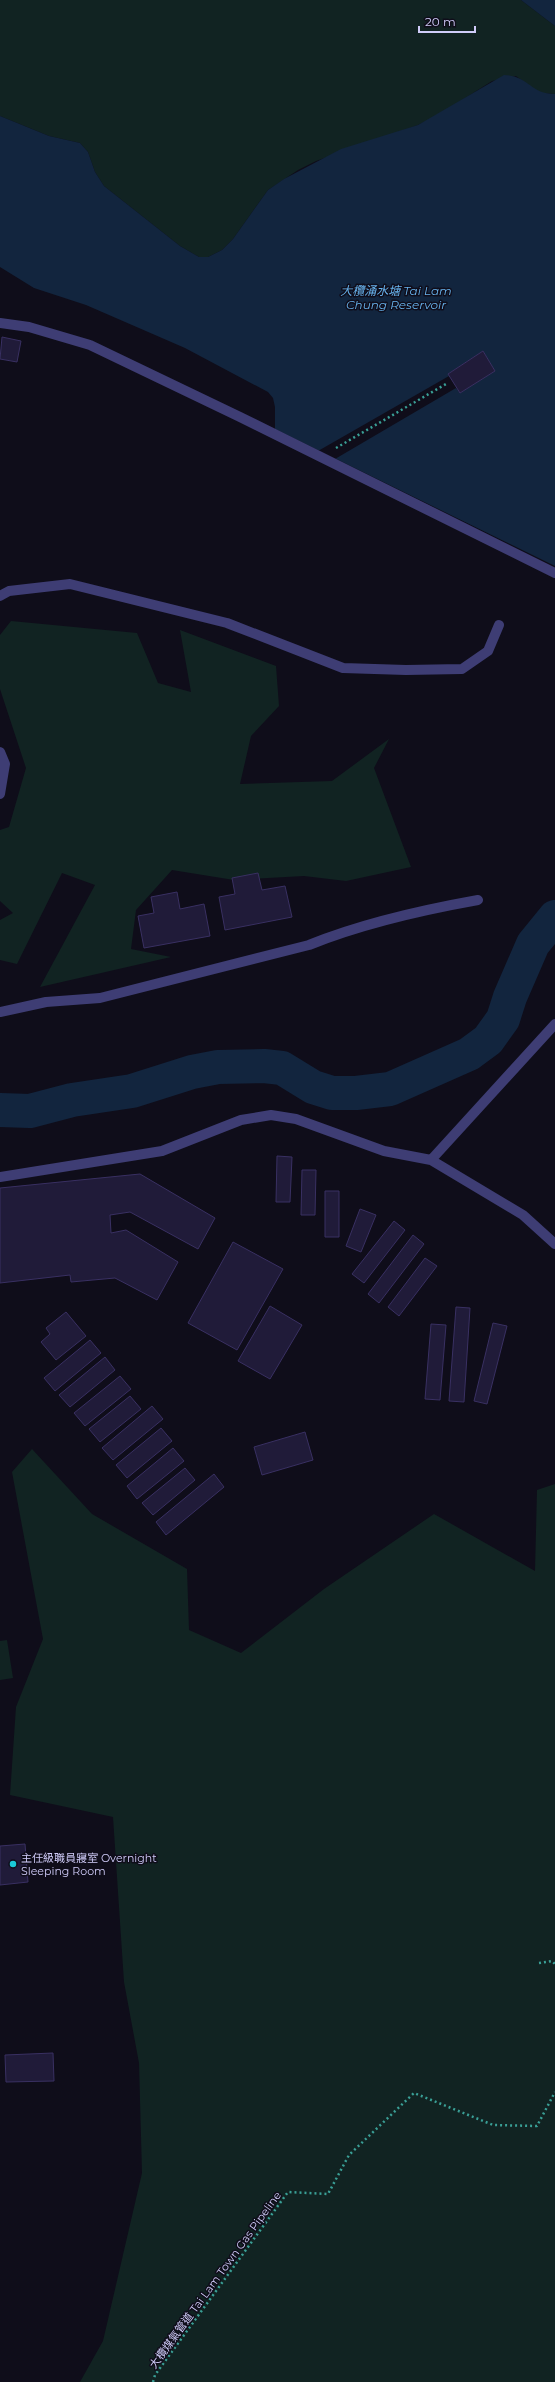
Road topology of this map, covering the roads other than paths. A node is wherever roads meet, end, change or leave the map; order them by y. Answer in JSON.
{"nodes":[{"id":1,"x":0,"y":323,"type":"edge"},
{"id":2,"x":555,"y":573,"type":"edge"},
{"id":3,"x":0,"y":596,"type":"edge"},
{"id":4,"x":499,"y":625,"type":"dead end"},
{"id":5,"x":0,"y":752,"type":"edge"},
{"id":6,"x":0,"y":794,"type":"edge"},
{"id":7,"x":478,"y":900,"type":"dead end"},
{"id":8,"x":0,"y":1012,"type":"edge"},
{"id":9,"x":555,"y":1024,"type":"edge"},
{"id":10,"x":430,"y":1160,"type":"junction"},
{"id":11,"x":0,"y":1177,"type":"edge"},
{"id":12,"x":555,"y":1244,"type":"edge"}],
"edges":[{"from":1,"to":2,"type":"lane"},
{"from":3,"to":4,"type":"lane"},
{"from":5,"to":6,"type":"lane"},
{"from":7,"to":8,"type":"lane"},
{"from":9,"to":10,"type":"lane"},
{"from":10,"to":11,"type":"lane"},
{"from":10,"to":12,"type":"lane"}]}
